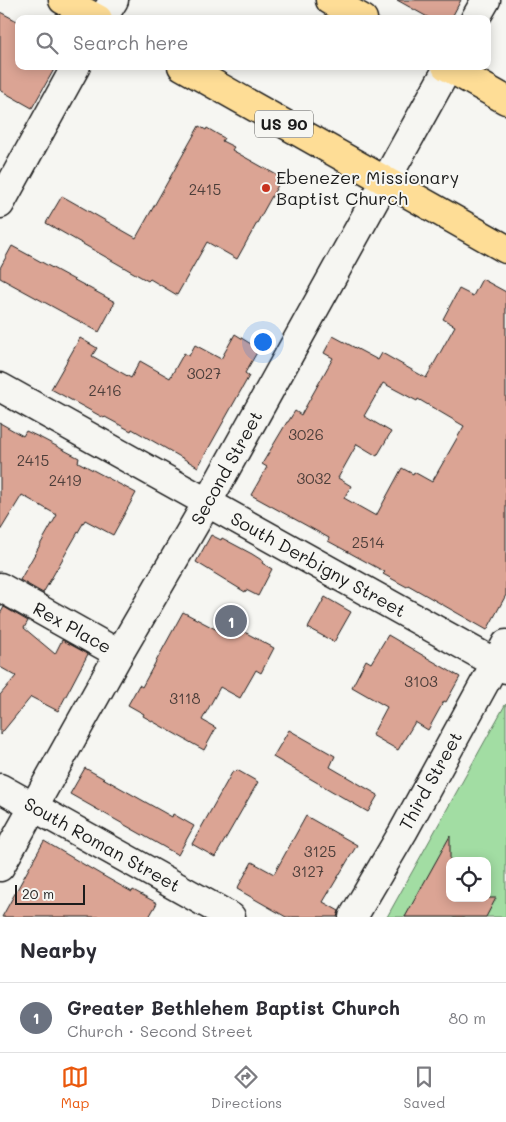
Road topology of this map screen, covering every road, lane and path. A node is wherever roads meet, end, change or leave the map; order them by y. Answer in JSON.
{"nodes":[{"id":1,"x":63,"y":0,"type":"edge"},
{"id":2,"x":114,"y":0,"type":"edge"},
{"id":3,"x":330,"y":0,"type":"edge"},
{"id":4,"x":486,"y":0,"type":"edge"},
{"id":5,"x":91,"y":15,"type":"edge"},
{"id":6,"x":105,"y":15,"type":"edge"},
{"id":7,"x":356,"y":15,"type":"edge"},
{"id":8,"x":477,"y":15,"type":"edge"},
{"id":9,"x":74,"y":70,"type":"edge"},
{"id":10,"x":189,"y":70,"type":"edge"},
{"id":11,"x":446,"y":70,"type":"edge"},
{"id":12,"x":453,"y":70,"type":"edge"},
{"id":13,"x":506,"y":100,"type":"edge"},
{"id":14,"x":386,"y":182,"type":"junction"},
{"id":15,"x":0,"y":204,"type":"edge"},
{"id":16,"x":506,"y":250,"type":"edge"},
{"id":17,"x":0,"y":387,"type":"edge"},
{"id":18,"x":207,"y":503,"type":"junction"},
{"id":19,"x":0,"y":588,"type":"edge"},
{"id":20,"x":119,"y":654,"type":"junction"},
{"id":21,"x":502,"y":659,"type":"edge"},
{"id":22,"x":0,"y":788,"type":"edge"},
{"id":23,"x":33,"y":807,"type":"junction"},
{"id":24,"x":0,"y":867,"type":"edge"},
{"id":25,"x":231,"y":917,"type":"edge"},
{"id":26,"x":353,"y":917,"type":"edge"}],
"edges":[{"from":1,"to":5,"type":"main road"},
{"from":2,"to":6,"type":"street"},
{"from":3,"to":7,"type":"main road"},
{"from":4,"to":8,"type":"street"},
{"from":9,"to":15,"type":"street"},
{"from":10,"to":14,"type":"main road","number":"US 90"},
{"from":11,"to":14,"type":"street","name":"Second Street"},
{"from":12,"to":13,"type":"main road"},
{"from":14,"to":16,"type":"main road","number":"US 90"},
{"from":14,"to":18,"type":"street","name":"Second Street"},
{"from":17,"to":18,"type":"street","name":"South Derbigny Street"},
{"from":18,"to":20,"type":"street","name":"Second Street"},
{"from":18,"to":21,"type":"street","name":"South Derbigny Street"},
{"from":19,"to":20,"type":"street","name":"Rex Place"},
{"from":20,"to":23,"type":"street","name":"Second Street"},
{"from":21,"to":26,"type":"street","name":"Third Street"},
{"from":22,"to":23,"type":"street","name":"South Roman Street"},
{"from":23,"to":24,"type":"street","name":"Second Street"},
{"from":23,"to":25,"type":"street","name":"South Roman Street"}]}
